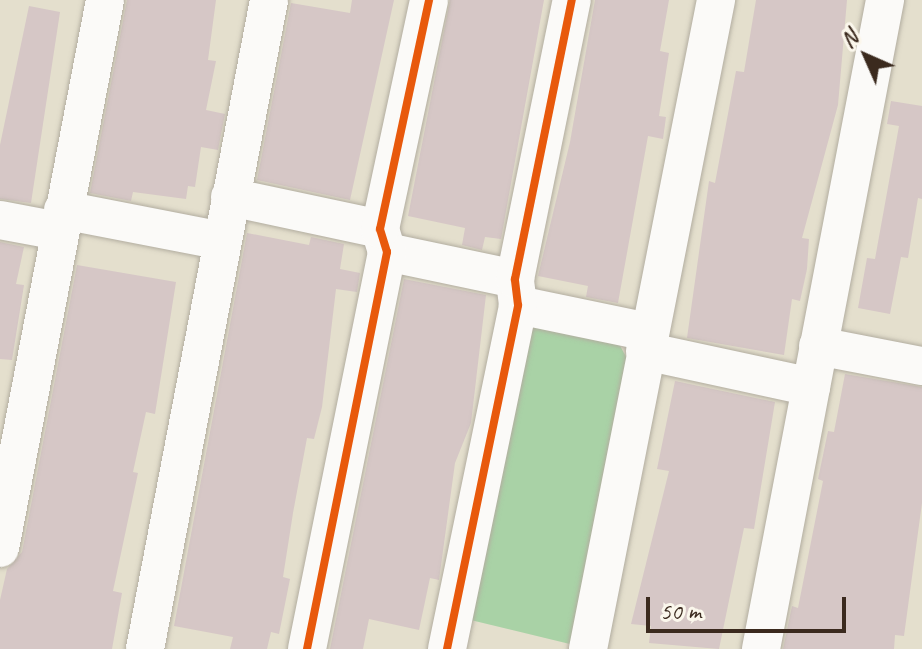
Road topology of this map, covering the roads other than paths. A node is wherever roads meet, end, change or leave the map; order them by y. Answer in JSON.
{"nodes":[{"id":1,"x":105,"y":0,"type":"edge"},
{"id":2,"x":269,"y":0,"type":"edge"},
{"id":3,"x":429,"y":0,"type":"edge"},
{"id":4,"x":572,"y":0,"type":"edge"},
{"id":5,"x":716,"y":0,"type":"edge"},
{"id":6,"x":885,"y":0,"type":"edge"},
{"id":7,"x":230,"y":197,"type":"junction"},
{"id":8,"x":0,"y":220,"type":"edge"},
{"id":9,"x":60,"y":220,"type":"junction"},
{"id":10,"x":383,"y":240,"type":"junction"},
{"id":11,"x":222,"y":241,"type":"junction"},
{"id":12,"x":516,"y":292,"type":"junction"},
{"id":13,"x":646,"y":342,"type":"junction"},
{"id":14,"x":818,"y":346,"type":"junction"},
{"id":15,"x":922,"y":366,"type":"edge"},
{"id":16,"x":811,"y":387,"type":"junction"},
{"id":17,"x":0,"y":548,"type":"edge"},
{"id":18,"x":145,"y":649,"type":"edge"},
{"id":19,"x":307,"y":649,"type":"edge"},
{"id":20,"x":447,"y":649,"type":"edge"},
{"id":21,"x":588,"y":649,"type":"edge"},
{"id":22,"x":761,"y":649,"type":"edge"}],
"edges":[{"from":1,"to":9,"type":"street"},
{"from":2,"to":7,"type":"street"},
{"from":3,"to":10,"type":"street"},
{"from":4,"to":12,"type":"street"},
{"from":5,"to":13,"type":"street"},
{"from":6,"to":14,"type":"street"},
{"from":7,"to":10,"type":"street"},
{"from":7,"to":11,"type":"street"},
{"from":8,"to":9,"type":"street"},
{"from":9,"to":11,"type":"street"},
{"from":9,"to":17,"type":"street"},
{"from":10,"to":12,"type":"street"},
{"from":10,"to":19,"type":"street"},
{"from":11,"to":18,"type":"street"},
{"from":12,"to":13,"type":"street"},
{"from":12,"to":20,"type":"street"},
{"from":13,"to":16,"type":"street"},
{"from":13,"to":21,"type":"street"},
{"from":14,"to":15,"type":"street"},
{"from":14,"to":16,"type":"street"},
{"from":16,"to":22,"type":"street"}]}
